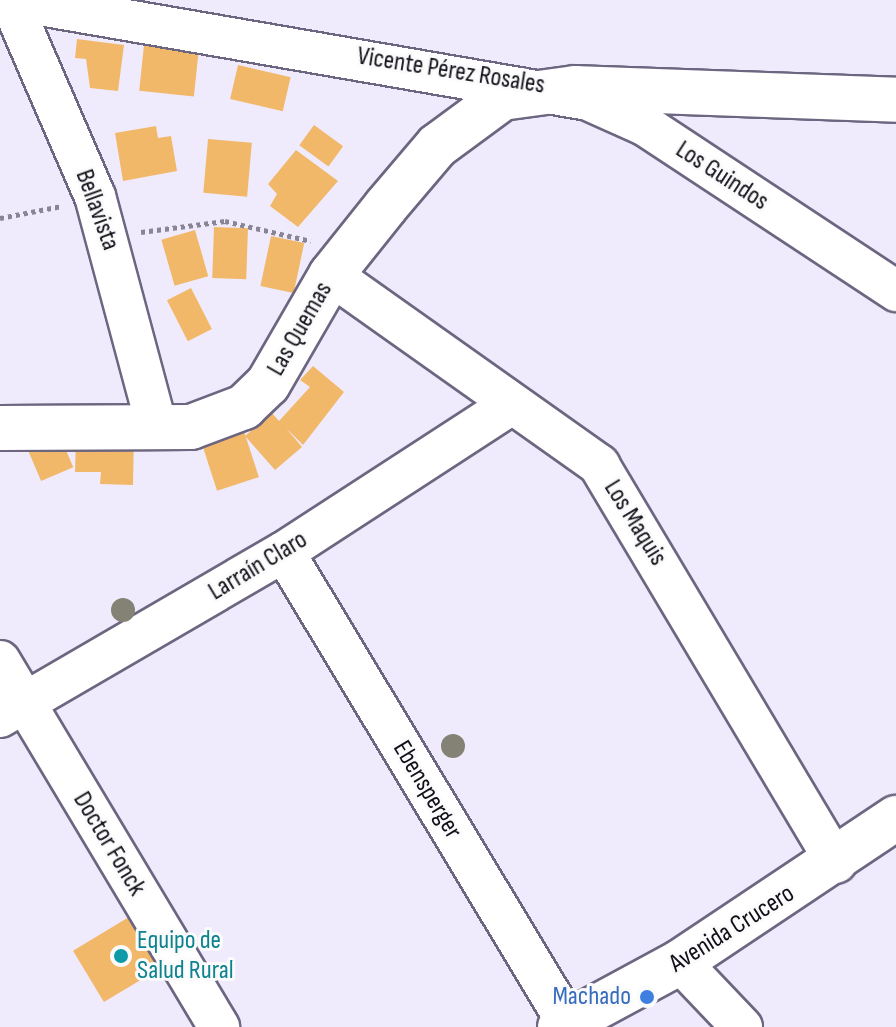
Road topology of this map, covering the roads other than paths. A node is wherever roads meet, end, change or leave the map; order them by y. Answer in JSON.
{"nodes":[{"id":1,"x":10,"y":0,"type":"edge"},
{"id":2,"x":535,"y":89,"type":"junction"},
{"id":3,"x":896,"y":100,"type":"edge"},
{"id":4,"x":338,"y":267,"type":"junction"},
{"id":5,"x":896,"y":291,"type":"edge"},
{"id":6,"x":510,"y":405,"type":"junction"},
{"id":7,"x":0,"y":428,"type":"edge"},
{"id":8,"x":157,"y":428,"type":"junction"},
{"id":9,"x":284,"y":552,"type":"junction"},
{"id":10,"x":0,"y":661,"type":"edge"},
{"id":11,"x":12,"y":709,"type":"edge"},
{"id":12,"x":896,"y":818,"type":"edge"},
{"id":13,"x":836,"y":863,"type":"junction"},
{"id":14,"x":680,"y":962,"type":"junction"},
{"id":15,"x":566,"y":1026,"type":"edge"},
{"id":16,"x":219,"y":1027,"type":"edge"},
{"id":17,"x":742,"y":1027,"type":"edge"}],
"edges":[{"from":1,"to":2,"type":"street","name":"Vicente Pérez Rosales"},
{"from":1,"to":8,"type":"street","name":"Bellavista"},
{"from":2,"to":3,"type":"main road","name":"Vicente Pérez Rosales"},
{"from":2,"to":4,"type":"main road","name":"Las Quemas"},
{"from":2,"to":5,"type":"street","name":"Los Guindos"},
{"from":4,"to":6,"type":"street","name":"Los Maquis"},
{"from":4,"to":8,"type":"main road","name":"Las Quemas"},
{"from":6,"to":9,"type":"street","name":"Larraín Claro"},
{"from":6,"to":13,"type":"street","name":"Los Maquis"},
{"from":7,"to":8,"type":"main road","name":"Las Quemas"},
{"from":9,"to":11,"type":"street","name":"Larraín Claro"},
{"from":9,"to":15,"type":"street","name":"Ebensperger"},
{"from":10,"to":11,"type":"street","name":"Doctor Fonck"},
{"from":11,"to":16,"type":"street","name":"Doctor Fonck"},
{"from":12,"to":13,"type":"main road","name":"Avenida Crucero"},
{"from":13,"to":14,"type":"main road","name":"Avenida Crucero"},
{"from":14,"to":15,"type":"main road","name":"Avenida Crucero"},
{"from":14,"to":17,"type":"street"}]}
